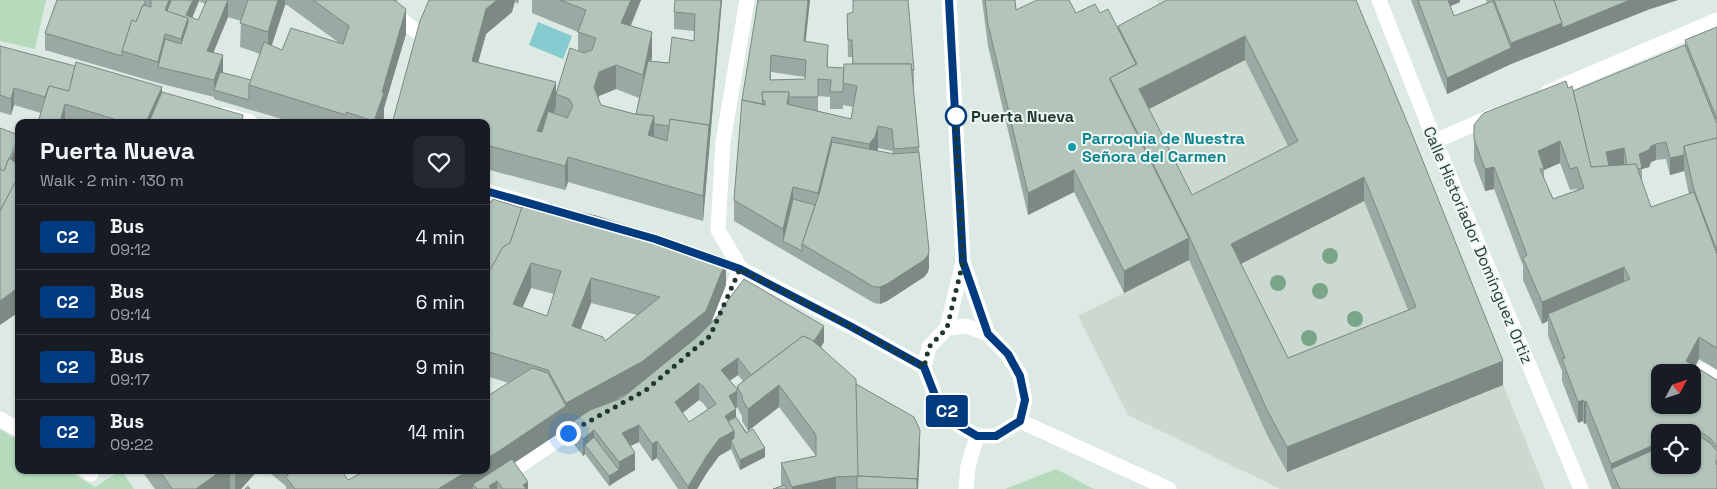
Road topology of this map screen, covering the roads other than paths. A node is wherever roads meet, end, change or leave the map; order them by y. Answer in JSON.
{"nodes":[{"id":1,"x":377,"y":0,"type":"edge"},
{"id":2,"x":747,"y":0,"type":"edge"},
{"id":3,"x":949,"y":0,"type":"edge"},
{"id":4,"x":1379,"y":0,"type":"edge"},
{"id":5,"x":1717,"y":20,"type":"edge"},
{"id":6,"x":412,"y":50,"type":"edge"},
{"id":7,"x":1535,"y":98,"type":"edge"},
{"id":8,"x":1508,"y":110,"type":"edge"},
{"id":9,"x":212,"y":112,"type":"edge"},
{"id":10,"x":239,"y":119,"type":"edge"},
{"id":11,"x":1435,"y":141,"type":"junction"},
{"id":12,"x":490,"y":192,"type":"edge"},
{"id":13,"x":556,"y":212,"type":"edge"},
{"id":14,"x":715,"y":260,"type":"edge"},
{"id":15,"x":963,"y":262,"type":"junction"},
{"id":16,"x":740,"y":269,"type":"junction"},
{"id":17,"x":947,"y":328,"type":"junction"},
{"id":18,"x":988,"y":334,"type":"junction"},
{"id":19,"x":710,"y":336,"type":"edge"},
{"id":20,"x":924,"y":367,"type":"junction"},
{"id":21,"x":1703,"y":370,"type":"edge"},
{"id":22,"x":1717,"y":379,"type":"edge"},
{"id":23,"x":601,"y":415,"type":"edge"},
{"id":24,"x":0,"y":419,"type":"edge"},
{"id":25,"x":1020,"y":421,"type":"junction"},
{"id":26,"x":15,"y":428,"type":"edge"},
{"id":27,"x":977,"y":436,"type":"junction"},
{"id":28,"x":485,"y":489,"type":"edge"},
{"id":29,"x":966,"y":489,"type":"edge"},
{"id":30,"x":1169,"y":489,"type":"edge"},
{"id":31,"x":1581,"y":489,"type":"edge"}],
"edges":[{"from":1,"to":6,"type":"street"},
{"from":2,"to":16,"type":"street"},
{"from":3,"to":15,"type":"street"},
{"from":4,"to":11,"type":"street","name":"Calle Historiador Domínguez Ortiz"},
{"from":5,"to":7,"type":"street"},
{"from":8,"to":11,"type":"street"},
{"from":9,"to":10,"type":"street"},
{"from":11,"to":31,"type":"street","name":"Calle Historiador Domínguez Ortiz"},
{"from":12,"to":13,"type":"street"},
{"from":14,"to":16,"type":"street"},
{"from":15,"to":17,"type":"street"},
{"from":15,"to":18,"type":"street"},
{"from":16,"to":19,"type":"street"},
{"from":16,"to":20,"type":"street"},
{"from":17,"to":18,"type":"street"},
{"from":17,"to":20,"type":"street"},
{"from":18,"to":25,"type":"street"},
{"from":20,"to":27,"type":"street"},
{"from":21,"to":22,"type":"street"},
{"from":23,"to":28,"type":"street"},
{"from":24,"to":26,"type":"street"},
{"from":25,"to":27,"type":"street"},
{"from":25,"to":30,"type":"street"},
{"from":27,"to":29,"type":"street"}]}
